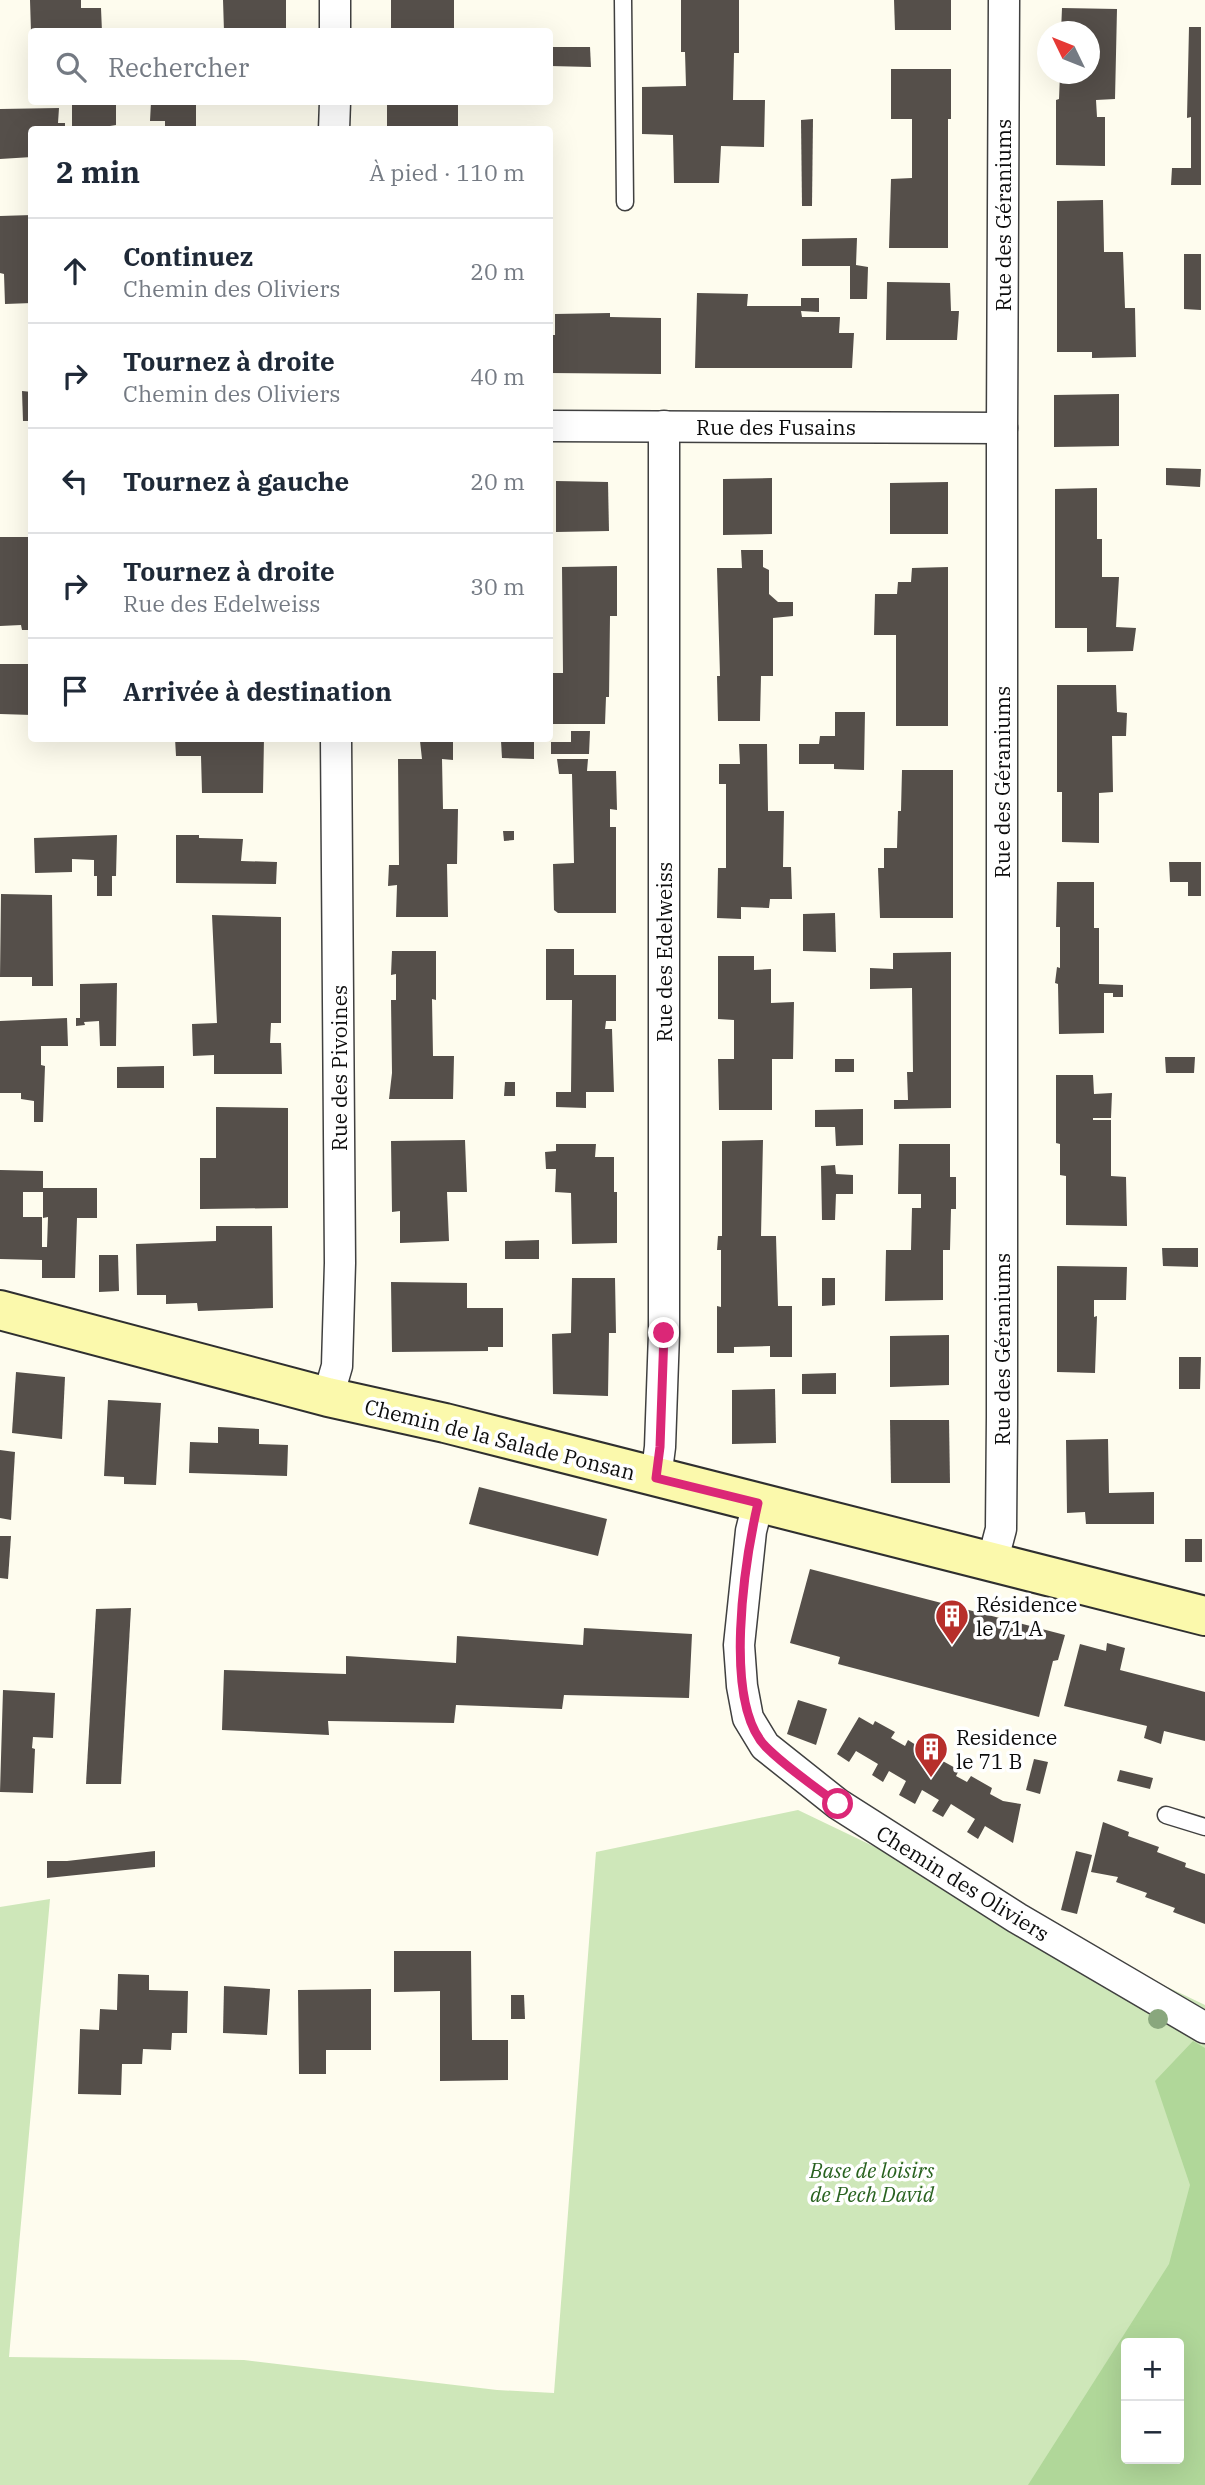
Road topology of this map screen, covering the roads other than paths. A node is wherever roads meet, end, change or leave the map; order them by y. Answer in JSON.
{"nodes":[{"id":1,"x":335,"y":0,"type":"edge"},
{"id":2,"x":623,"y":0,"type":"edge"},
{"id":3,"x":1004,"y":0,"type":"edge"},
{"id":4,"x":335,"y":28,"type":"edge"},
{"id":5,"x":335,"y":105,"type":"edge"},
{"id":6,"x":334,"y":126,"type":"edge"},
{"id":7,"x":625,"y":202,"type":"dead end"},
{"id":8,"x":553,"y":426,"type":"edge"},
{"id":9,"x":664,"y":426,"type":"junction"},
{"id":10,"x":1002,"y":428,"type":"junction"},
{"id":11,"x":336,"y":742,"type":"edge"},
{"id":12,"x":0,"y":1310,"type":"edge"},
{"id":13,"x":328,"y":1396,"type":"junction"},
{"id":14,"x":656,"y":1478,"type":"junction"},
{"id":15,"x":758,"y":1503,"type":"junction"},
{"id":16,"x":992,"y":1563,"type":"junction"},
{"id":17,"x":1205,"y":1616,"type":"edge"},
{"id":18,"x":1166,"y":1815,"type":"dead end"},
{"id":19,"x":1205,"y":1827,"type":"edge"},
{"id":20,"x":1205,"y":2028,"type":"edge"}],
"edges":[{"from":1,"to":4,"type":"street"},
{"from":2,"to":7,"type":"lane"},
{"from":3,"to":10,"type":"street","name":"Rue des Géraniums"},
{"from":5,"to":6,"type":"street"},
{"from":8,"to":9,"type":"street","name":"Rue des Fusains"},
{"from":9,"to":10,"type":"street","name":"Rue des Fusains"},
{"from":9,"to":14,"type":"street","name":"Rue des Edelweiss"},
{"from":10,"to":16,"type":"street","name":"Rue des Géraniums"},
{"from":11,"to":13,"type":"street","name":"Rue des Pivoines"},
{"from":12,"to":13,"type":"street","name":"Chemin de la Salade Ponsan"},
{"from":13,"to":14,"type":"street","name":"Chemin de la Salade Ponsan"},
{"from":14,"to":15,"type":"street","name":"Chemin de la Salade Ponsan"},
{"from":15,"to":16,"type":"street","name":"Chemin de la Salade Ponsan"},
{"from":15,"to":20,"type":"street","name":"Chemin des Oliviers"},
{"from":16,"to":17,"type":"street","name":"Chemin de la Salade Ponsan"},
{"from":18,"to":19,"type":"lane"}]}
